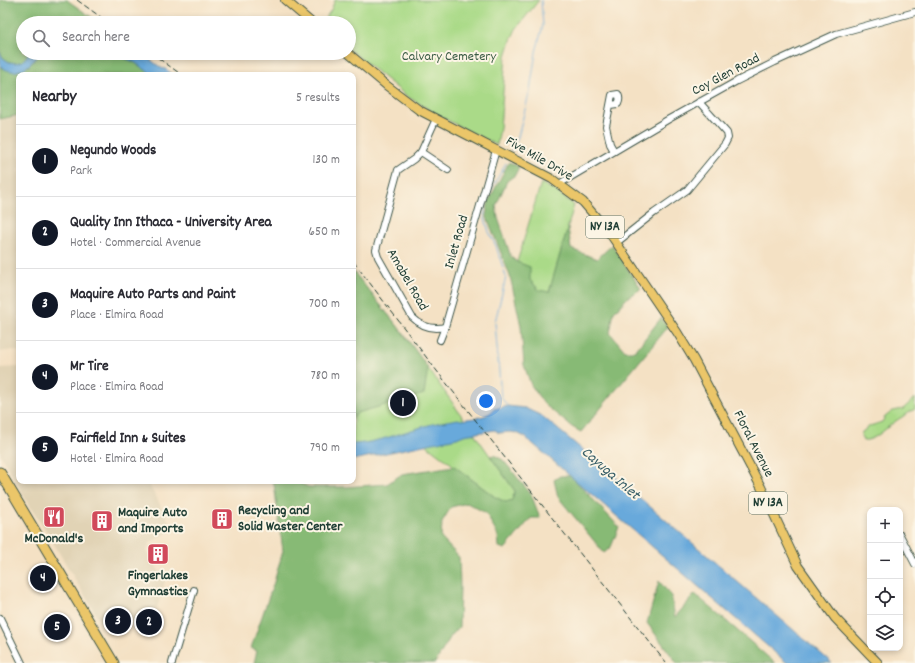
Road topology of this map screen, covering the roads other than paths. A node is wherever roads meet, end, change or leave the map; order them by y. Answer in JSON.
{"nodes":[{"id":1,"x":285,"y":0,"type":"edge"},
{"id":2,"x":915,"y":12,"type":"edge"},
{"id":3,"x":304,"y":16,"type":"edge"},
{"id":4,"x":356,"y":60,"type":"edge"},
{"id":5,"x":699,"y":102,"type":"junction"},
{"id":6,"x":611,"y":104,"type":"dead end"},
{"id":7,"x":436,"y":119,"type":"junction"},
{"id":8,"x":496,"y":150,"type":"junction"},
{"id":9,"x":614,"y":151,"type":"junction"},
{"id":10,"x":421,"y":152,"type":"junction"},
{"id":11,"x":448,"y":170,"type":"dead end"},
{"id":12,"x":559,"y":184,"type":"junction"},
{"id":13,"x":616,"y":243,"type":"junction"},
{"id":14,"x":445,"y":327,"type":"junction"},
{"id":15,"x":676,"y":332,"type":"joint"},
{"id":16,"x":440,"y":340,"type":"dead end"},
{"id":17,"x":0,"y":472,"type":"edge"},
{"id":18,"x":903,"y":541,"type":"edge"},
{"id":19,"x":915,"y":564,"type":"edge"},
{"id":20,"x":194,"y":590,"type":"dead end"},
{"id":21,"x":0,"y":618,"type":"edge"},
{"id":22,"x":22,"y":663,"type":"edge"},
{"id":23,"x":114,"y":663,"type":"edge"},
{"id":24,"x":172,"y":663,"type":"edge"},
{"id":25,"x":878,"y":663,"type":"edge"}],
"edges":[{"from":1,"to":3,"type":"main road"},
{"from":2,"to":5,"type":"street","name":"Coy Glen Road"},
{"from":4,"to":7,"type":"main road","name":"Five Mile Drive","number":"NY 13A"},
{"from":5,"to":9,"type":"street","name":"Coy Glen Road"},
{"from":5,"to":13,"type":"street"},
{"from":6,"to":9,"type":"street"},
{"from":7,"to":8,"type":"main road","name":"Five Mile Drive","number":"NY 13A"},
{"from":7,"to":10,"type":"street","name":"Amabel Road"},
{"from":8,"to":12,"type":"main road","name":"Five Mile Drive","number":"NY 13A"},
{"from":8,"to":14,"type":"street","name":"Inlet Road"},
{"from":9,"to":12,"type":"street","name":"Coy Glen Road"},
{"from":10,"to":11,"type":"street"},
{"from":10,"to":14,"type":"street","name":"Amabel Road"},
{"from":12,"to":13,"type":"main road","name":"Five Mile Drive","number":"NY 13A"},
{"from":13,"to":15,"type":"main road","name":"Five Mile Drive","number":"NY 13A"},
{"from":14,"to":16,"type":"street","name":"Inlet Road"},
{"from":15,"to":25,"type":"main road","name":"Floral Avenue","number":"NY 13A"},
{"from":17,"to":23,"type":"highway"},
{"from":18,"to":19,"type":"street"},
{"from":20,"to":24,"type":"street"},
{"from":21,"to":22,"type":"street"}]}
